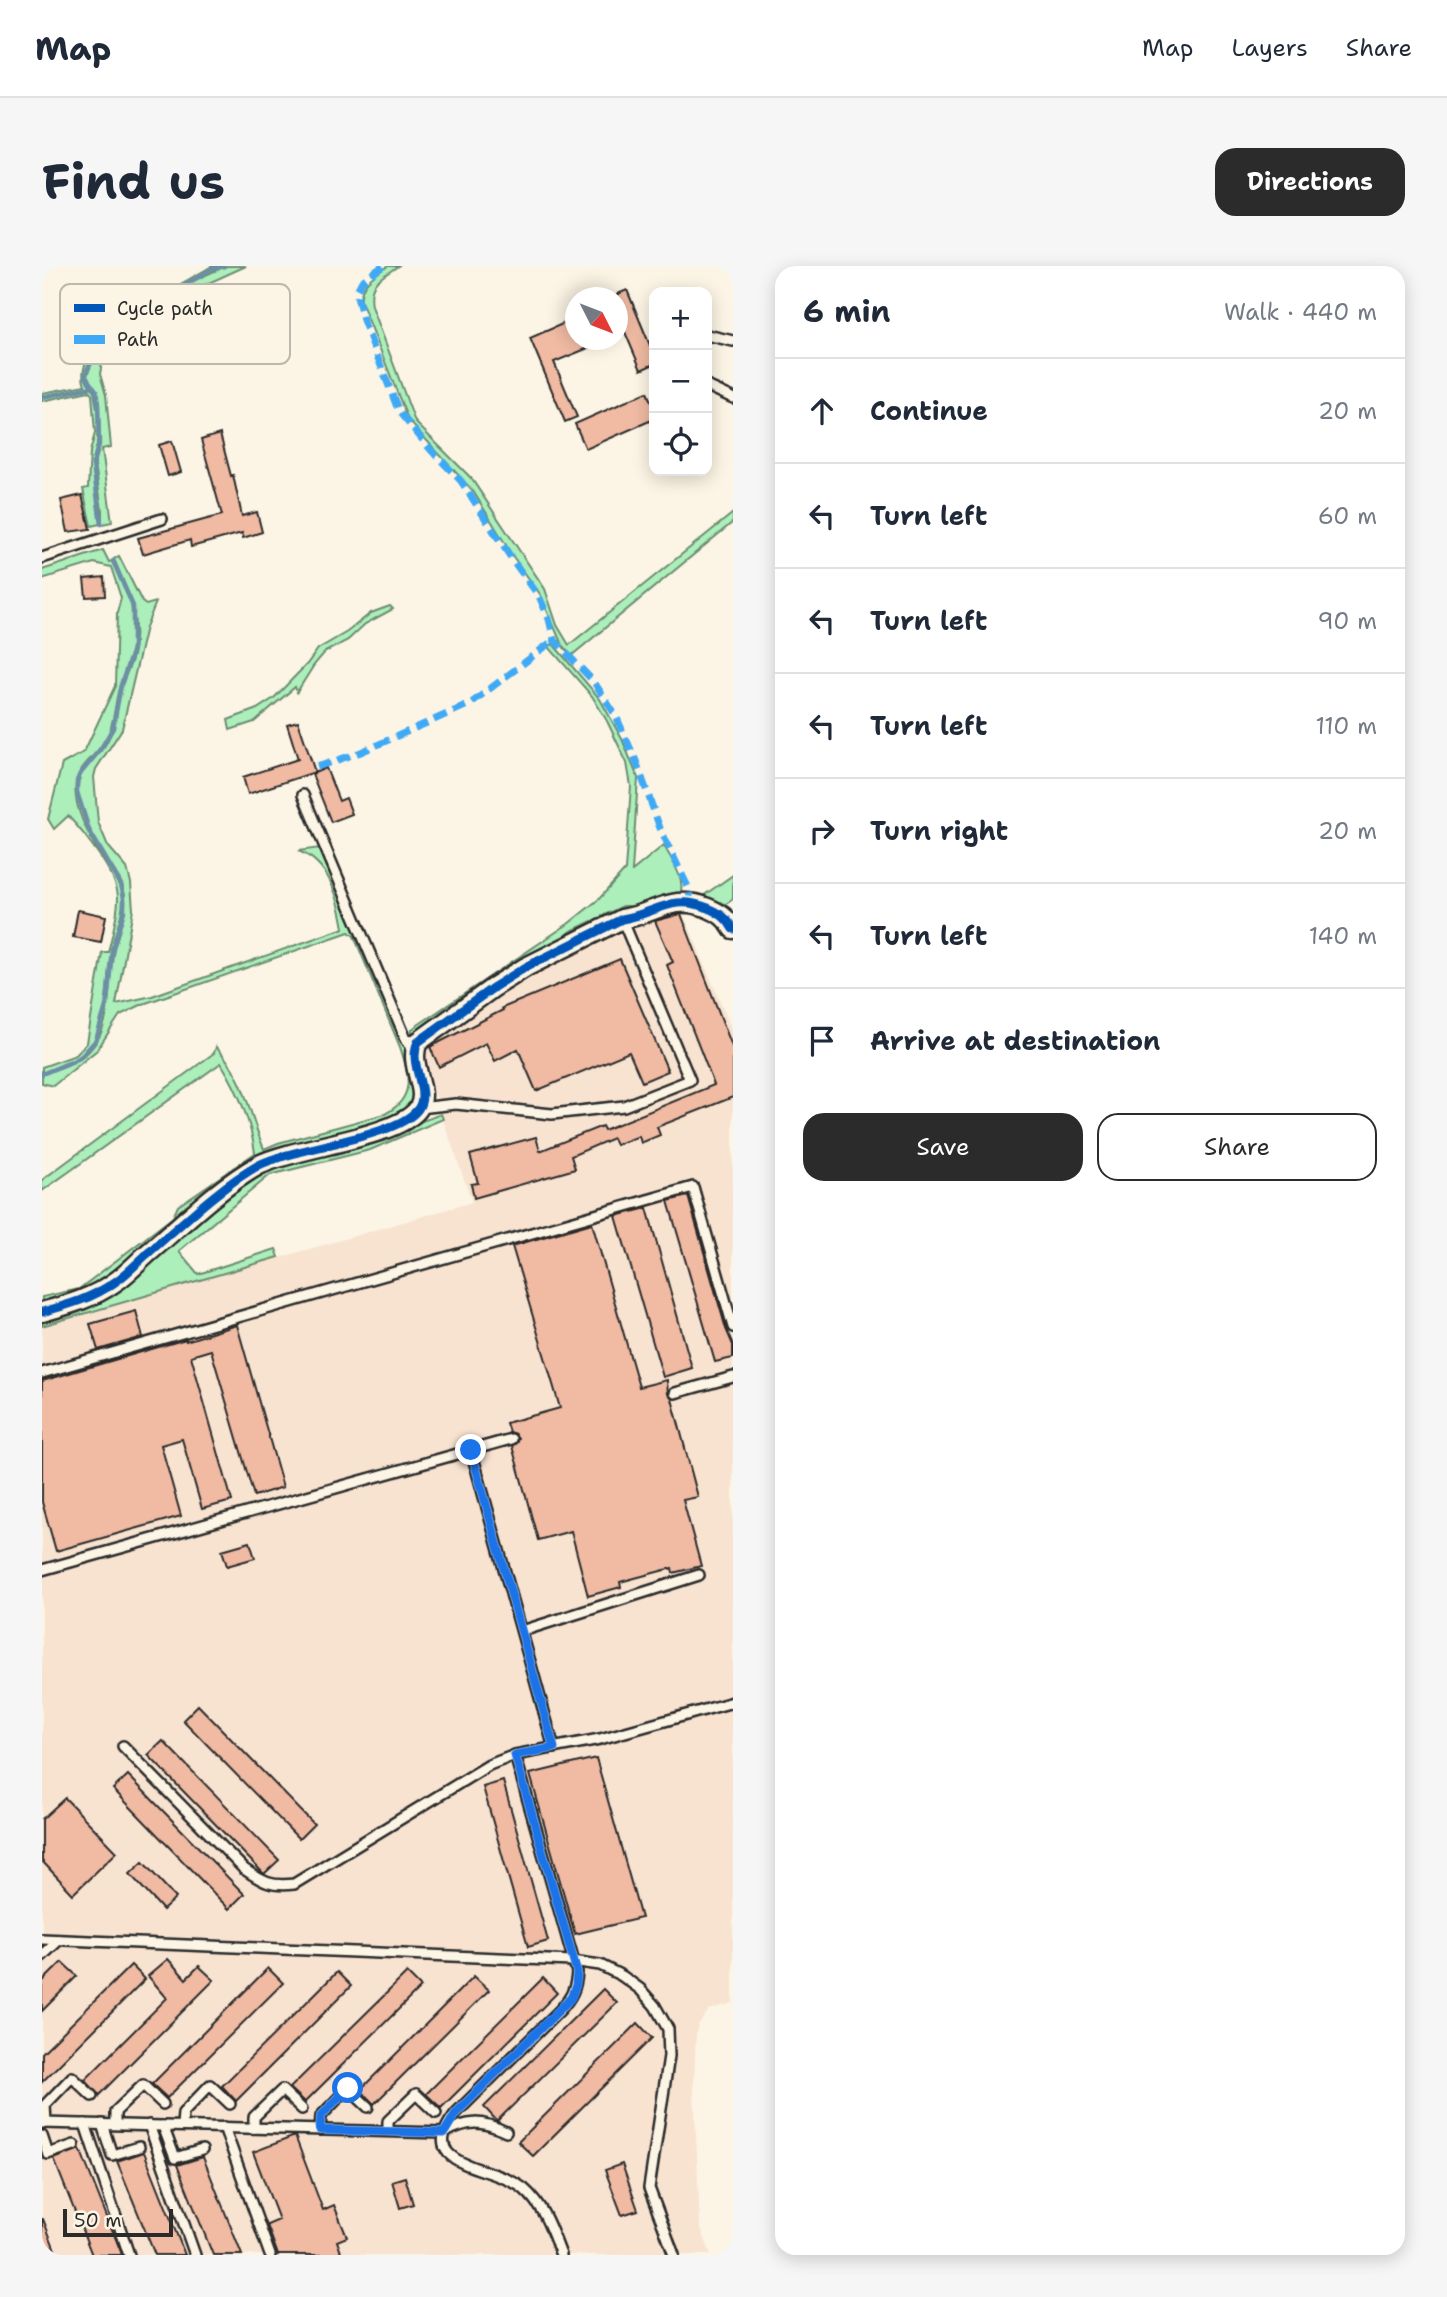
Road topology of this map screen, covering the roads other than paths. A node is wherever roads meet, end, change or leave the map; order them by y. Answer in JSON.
{"nodes":[{"id":1,"x":712,"y":336,"type":"edge"},
{"id":2,"x":733,"y":341,"type":"edge"},
{"id":3,"x":712,"y":388,"type":"edge"},
{"id":4,"x":733,"y":398,"type":"edge"},
{"id":5,"x":162,"y":520,"type":"dead end"},
{"id":6,"x":42,"y":558,"type":"edge"},
{"id":7,"x":303,"y":794,"type":"dead end"},
{"id":8,"x":727,"y":909,"type":"edge"},
{"id":9,"x":622,"y":919,"type":"junction"},
{"id":10,"x":733,"y":929,"type":"edge"},
{"id":11,"x":414,"y":1050,"type":"junction"},
{"id":12,"x":419,"y":1108,"type":"junction"},
{"id":13,"x":42,"y":1312,"type":"edge"},
{"id":14,"x":733,"y":1327,"type":"edge"},
{"id":15,"x":42,"y":1373,"type":"edge"},
{"id":16,"x":733,"y":1377,"type":"edge"},
{"id":17,"x":676,"y":1393,"type":"dead end"},
{"id":18,"x":511,"y":1439,"type":"dead end"},
{"id":19,"x":471,"y":1450,"type":"junction"},
{"id":20,"x":42,"y":1570,"type":"edge"},
{"id":21,"x":699,"y":1575,"type":"dead end"},
{"id":22,"x":522,"y":1631,"type":"junction"},
{"id":23,"x":733,"y":1702,"type":"edge"},
{"id":24,"x":123,"y":1746,"type":"dead end"},
{"id":25,"x":554,"y":1748,"type":"junction"},
{"id":26,"x":515,"y":1755,"type":"junction"},
{"id":27,"x":42,"y":1939,"type":"edge"},
{"id":28,"x":59,"y":1940,"type":"junction"},
{"id":29,"x":42,"y":1956,"type":"edge"},
{"id":30,"x":572,"y":1961,"type":"junction"},
{"id":31,"x":92,"y":2096,"type":"dead end"},
{"id":32,"x":163,"y":2104,"type":"dead end"},
{"id":33,"x":230,"y":2104,"type":"dead end"},
{"id":34,"x":368,"y":2107,"type":"dead end"},
{"id":35,"x":302,"y":2109,"type":"dead end"},
{"id":36,"x":436,"y":2113,"type":"dead end"},
{"id":37,"x":44,"y":2123,"type":"edge"},
{"id":38,"x":85,"y":2124,"type":"junction"},
{"id":39,"x":102,"y":2124,"type":"junction"},
{"id":40,"x":115,"y":2124,"type":"junction"},
{"id":41,"x":149,"y":2125,"type":"junction"},
{"id":42,"x":163,"y":2126,"type":"junction"},
{"id":43,"x":182,"y":2126,"type":"junction"},
{"id":44,"x":224,"y":2127,"type":"junction"},
{"id":45,"x":254,"y":2128,"type":"junction"},
{"id":46,"x":320,"y":2130,"type":"junction"},
{"id":47,"x":388,"y":2131,"type":"junction"},
{"id":48,"x":506,"y":2132,"type":"dead end"},
{"id":49,"x":444,"y":2133,"type":"junction"},
{"id":50,"x":42,"y":2136,"type":"edge"},
{"id":51,"x":74,"y":2145,"type":"dead end"},
{"id":52,"x":139,"y":2147,"type":"dead end"},
{"id":53,"x":202,"y":2150,"type":"dead end"},
{"id":54,"x":130,"y":2255,"type":"edge"},
{"id":55,"x":195,"y":2255,"type":"edge"},
{"id":56,"x":270,"y":2255,"type":"edge"},
{"id":57,"x":561,"y":2255,"type":"edge"},
{"id":58,"x":674,"y":2255,"type":"edge"}],
"edges":[{"from":1,"to":2,"type":"lane"},
{"from":3,"to":4,"type":"lane"},
{"from":5,"to":6,"type":"lane"},
{"from":7,"to":11,"type":"lane"},
{"from":8,"to":9,"type":"street"},
{"from":8,"to":10,"type":"street"},
{"from":9,"to":11,"type":"street"},
{"from":9,"to":12,"type":"lane"},
{"from":11,"to":12,"type":"street"},
{"from":12,"to":13,"type":"street"},
{"from":14,"to":15,"type":"lane"},
{"from":16,"to":17,"type":"lane"},
{"from":18,"to":19,"type":"lane"},
{"from":19,"to":20,"type":"lane"},
{"from":19,"to":22,"type":"lane"},
{"from":21,"to":22,"type":"lane"},
{"from":22,"to":25,"type":"lane"},
{"from":23,"to":25,"type":"lane"},
{"from":24,"to":26,"type":"lane"},
{"from":25,"to":26,"type":"lane"},
{"from":26,"to":30,"type":"lane"},
{"from":27,"to":28,"type":"lane"},
{"from":28,"to":29,"type":"lane"},
{"from":28,"to":30,"type":"lane"},
{"from":30,"to":49,"type":"lane"},
{"from":30,"to":58,"type":"lane"},
{"from":31,"to":37,"type":"lane"},
{"from":32,"to":40,"type":"lane"},
{"from":33,"to":43,"type":"lane"},
{"from":34,"to":46,"type":"lane"},
{"from":35,"to":45,"type":"lane"},
{"from":36,"to":47,"type":"lane"},
{"from":37,"to":38,"type":"lane"},
{"from":38,"to":39,"type":"lane"},
{"from":38,"to":54,"type":"lane"},
{"from":39,"to":40,"type":"lane"},
{"from":39,"to":52,"type":"lane"},
{"from":40,"to":41,"type":"lane"},
{"from":41,"to":42,"type":"lane"},
{"from":41,"to":55,"type":"lane"},
{"from":42,"to":43,"type":"lane"},
{"from":42,"to":53,"type":"lane"},
{"from":43,"to":44,"type":"lane"},
{"from":44,"to":45,"type":"lane"},
{"from":44,"to":56,"type":"lane"},
{"from":45,"to":46,"type":"lane"},
{"from":46,"to":47,"type":"lane"},
{"from":47,"to":49,"type":"lane"},
{"from":48,"to":49,"type":"lane"},
{"from":49,"to":57,"type":"lane"},
{"from":50,"to":51,"type":"lane"}]}
